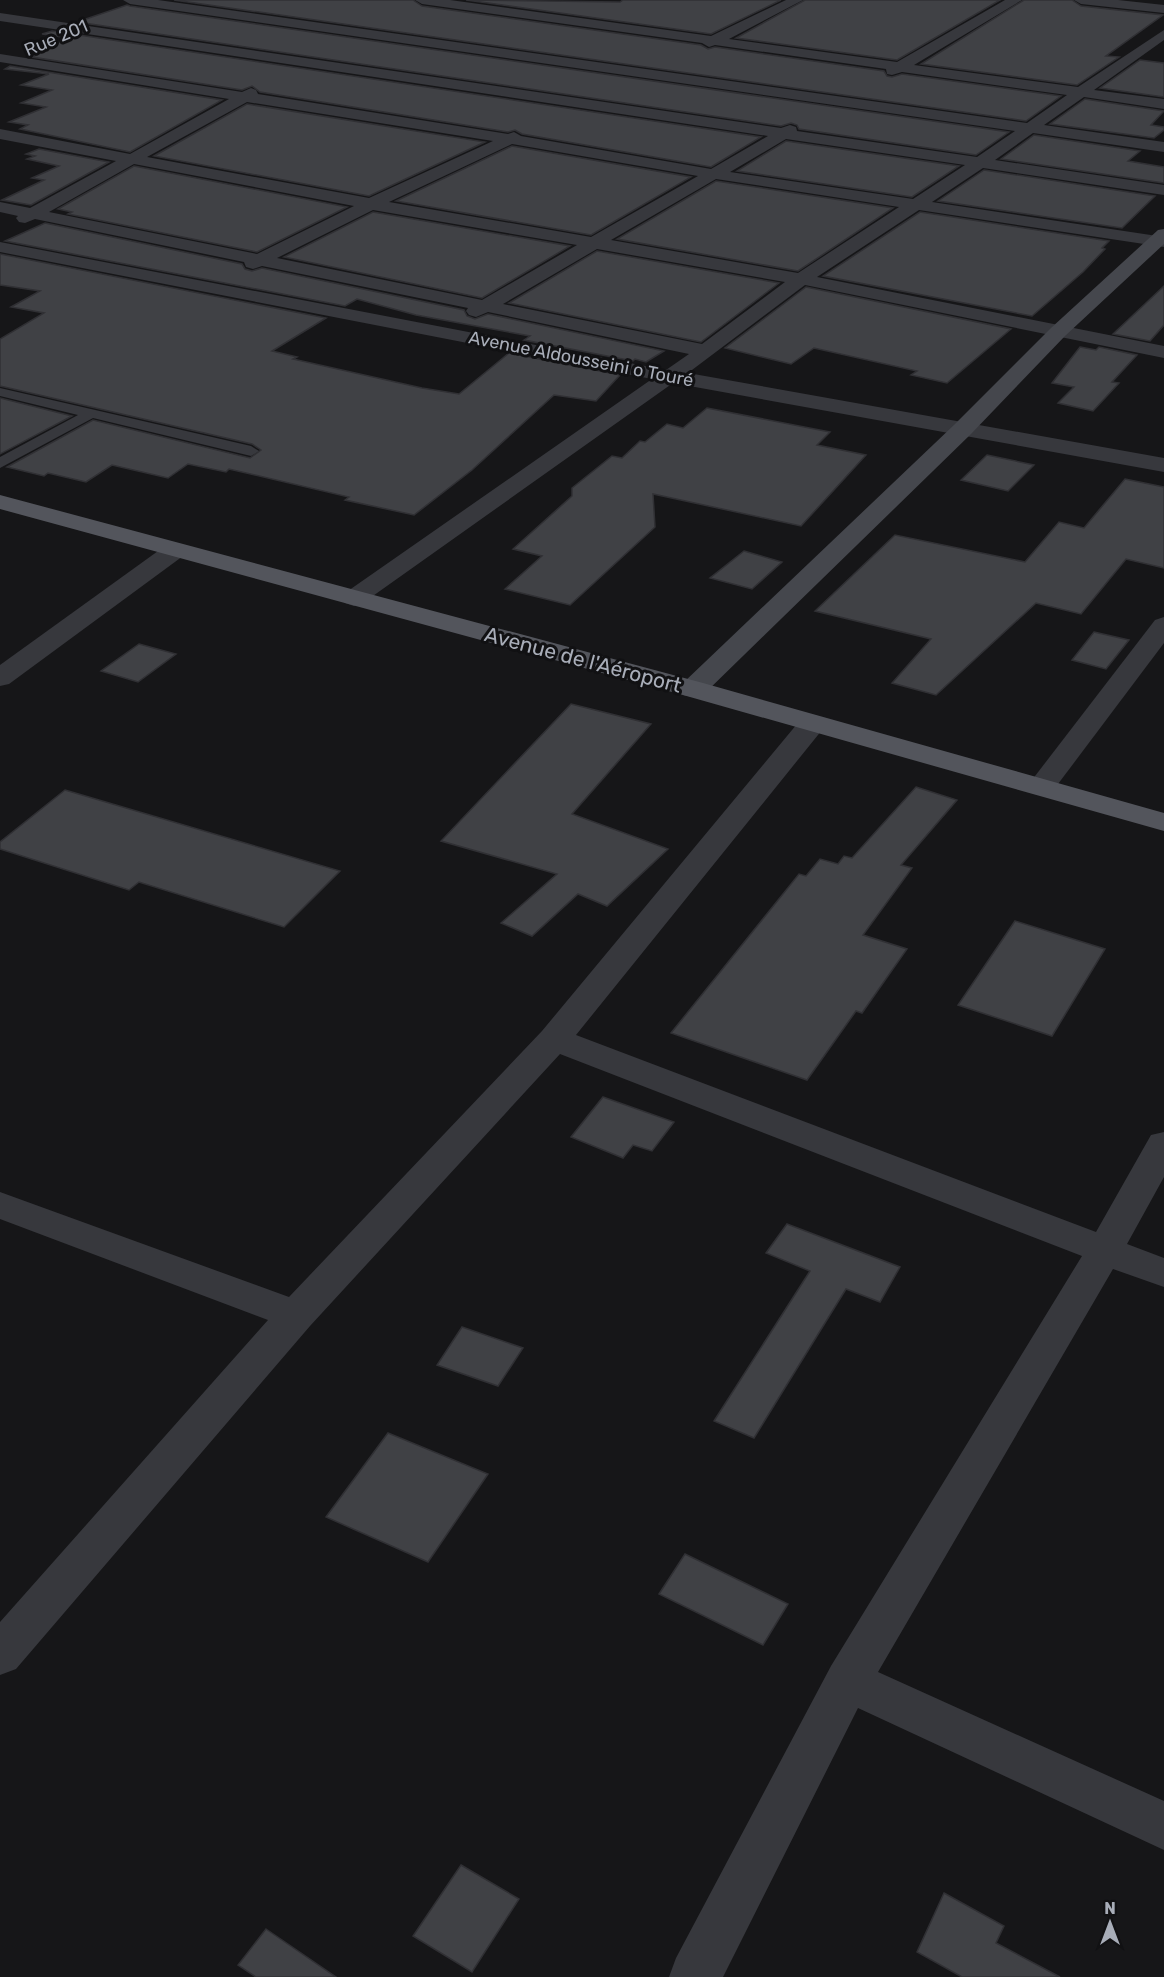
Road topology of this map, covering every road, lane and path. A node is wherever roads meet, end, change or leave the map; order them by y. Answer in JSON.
{"nodes":[{"id":1,"x":130,"y":0,"type":"edge"},
{"id":2,"x":192,"y":0,"type":"edge"},
{"id":3,"x":796,"y":0,"type":"edge"},
{"id":4,"x":1015,"y":0,"type":"edge"},
{"id":5,"x":1081,"y":0,"type":"edge"},
{"id":6,"x":418,"y":2,"type":"edge"},
{"id":7,"x":176,"y":7,"type":"junction"},
{"id":8,"x":1164,"y":9,"type":"edge"},
{"id":9,"x":155,"y":16,"type":"dead end"},
{"id":10,"x":0,"y":17,"type":"edge"},
{"id":11,"x":382,"y":22,"type":"dead end"},
{"id":12,"x":133,"y":24,"type":"dead end"},
{"id":13,"x":112,"y":33,"type":"junction"},
{"id":14,"x":362,"y":33,"type":"junction"},
{"id":15,"x":1164,"y":34,"type":"edge"},
{"id":16,"x":712,"y":41,"type":"junction"},
{"id":17,"x":81,"y":46,"type":"dead end"},
{"id":18,"x":60,"y":55,"type":"dead end"},
{"id":19,"x":0,"y":58,"type":"edge"},
{"id":20,"x":308,"y":63,"type":"junction"},
{"id":21,"x":39,"y":64,"type":"junction"},
{"id":22,"x":899,"y":67,"type":"junction"},
{"id":23,"x":639,"y":73,"type":"junction"},
{"id":24,"x":287,"y":74,"type":"dead end"},
{"id":25,"x":10,"y":77,"type":"dead end"},
{"id":26,"x":879,"y":78,"type":"dead end"},
{"id":27,"x":266,"y":85,"type":"dead end"},
{"id":28,"x":860,"y":90,"type":"dead end"},
{"id":29,"x":1080,"y":92,"type":"junction"},
{"id":30,"x":245,"y":96,"type":"junction"},
{"id":31,"x":840,"y":101,"type":"junction"},
{"id":32,"x":578,"y":103,"type":"junction"},
{"id":33,"x":1164,"y":104,"type":"edge"},
{"id":34,"x":821,"y":112,"type":"dead end"},
{"id":35,"x":559,"y":114,"type":"dead end"},
{"id":36,"x":803,"y":123,"type":"dead end"},
{"id":37,"x":1031,"y":128,"type":"junction"},
{"id":38,"x":530,"y":129,"type":"dead end"},
{"id":39,"x":784,"y":133,"type":"junction"},
{"id":40,"x":0,"y":134,"type":"edge"},
{"id":41,"x":511,"y":139,"type":"junction"},
{"id":42,"x":1164,"y":147,"type":"edge"},
{"id":43,"x":130,"y":159,"type":"junction"},
{"id":44,"x":981,"y":162,"type":"junction"},
{"id":45,"x":713,"y":174,"type":"junction"},
{"id":46,"x":1164,"y":190,"type":"edge"},
{"id":47,"x":371,"y":204,"type":"junction"},
{"id":48,"x":913,"y":204,"type":"junction"},
{"id":49,"x":0,"y":207,"type":"edge"},
{"id":50,"x":32,"y":214,"type":"junction"},
{"id":51,"x":8,"y":227,"type":"dead end"},
{"id":52,"x":1161,"y":239,"type":"edge"},
{"id":53,"x":592,"y":243,"type":"junction"},
{"id":54,"x":0,"y":247,"type":"edge"},
{"id":55,"x":258,"y":259,"type":"junction"},
{"id":56,"x":801,"y":279,"type":"junction"},
{"id":57,"x":208,"y":288,"type":"junction"},
{"id":58,"x":486,"y":306,"type":"junction"},
{"id":59,"x":434,"y":332,"type":"junction"},
{"id":60,"x":1059,"y":332,"type":"junction"},
{"id":61,"x":706,"y":351,"type":"junction"},
{"id":62,"x":1164,"y":352,"type":"edge"},
{"id":63,"x":667,"y":376,"type":"junction"},
{"id":64,"x":0,"y":392,"type":"edge"},
{"id":65,"x":92,"y":413,"type":"junction"},
{"id":66,"x":963,"y":429,"type":"junction"},
{"id":67,"x":251,"y":451,"type":"dead end"},
{"id":68,"x":0,"y":463,"type":"edge"},
{"id":69,"x":1164,"y":465,"type":"edge"},
{"id":70,"x":0,"y":502,"type":"edge"},
{"id":71,"x":174,"y":550,"type":"junction"},
{"id":72,"x":354,"y":598,"type":"junction"},
{"id":73,"x":1164,"y":625,"type":"edge"},
{"id":74,"x":0,"y":678,"type":"edge"},
{"id":75,"x":693,"y":689,"type":"junction"},
{"id":76,"x":812,"y":724,"type":"junction"},
{"id":77,"x":1042,"y":786,"type":"junction"},
{"id":78,"x":1164,"y":822,"type":"edge"},
{"id":79,"x":554,"y":1039,"type":"junction"},
{"id":80,"x":1164,"y":1144,"type":"edge"},
{"id":81,"x":0,"y":1205,"type":"edge"},
{"id":82,"x":1105,"y":1251,"type":"junction"},
{"id":83,"x":1164,"y":1273,"type":"edge"},
{"id":84,"x":296,"y":1316,"type":"junction"},
{"id":85,"x":0,"y":1655,"type":"edge"},
{"id":86,"x":848,"y":1681,"type":"junction"},
{"id":87,"x":1164,"y":1826,"type":"edge"},
{"id":88,"x":695,"y":1977,"type":"edge"}],
"edges":[{"from":1,"to":7,"type":"street"},
{"from":2,"to":7,"type":"street"},
{"from":3,"to":16,"type":"street"},
{"from":4,"to":22,"type":"street"},
{"from":5,"to":8,"type":"street"},
{"from":6,"to":16,"type":"street"},
{"from":7,"to":9,"type":"street"},
{"from":7,"to":14,"type":"street"},
{"from":10,"to":13,"type":"street"},
{"from":11,"to":14,"type":"street"},
{"from":12,"to":13,"type":"street","name":"Rue 201"},
{"from":13,"to":17,"type":"street","name":"Rue 201"},
{"from":13,"to":20,"type":"street"},
{"from":14,"to":20,"type":"street"},
{"from":14,"to":23,"type":"street"},
{"from":15,"to":29,"type":"street"},
{"from":16,"to":22,"type":"street"},
{"from":16,"to":23,"type":"street"},
{"from":18,"to":21,"type":"street","name":"Rue 201"},
{"from":19,"to":21,"type":"street"},
{"from":20,"to":24,"type":"street"},
{"from":20,"to":32,"type":"street"},
{"from":21,"to":25,"type":"street","name":"Rue 201"},
{"from":21,"to":30,"type":"street"},
{"from":22,"to":26,"type":"street"},
{"from":22,"to":29,"type":"street"},
{"from":23,"to":31,"type":"street"},
{"from":23,"to":32,"type":"street"},
{"from":27,"to":30,"type":"street"},
{"from":28,"to":31,"type":"street"},
{"from":29,"to":33,"type":"street"},
{"from":29,"to":37,"type":"street"},
{"from":30,"to":41,"type":"street"},
{"from":30,"to":43,"type":"street"},
{"from":31,"to":34,"type":"street"},
{"from":31,"to":37,"type":"street"},
{"from":32,"to":35,"type":"street"},
{"from":32,"to":39,"type":"street"},
{"from":36,"to":39,"type":"street"},
{"from":37,"to":42,"type":"street"},
{"from":37,"to":44,"type":"street"},
{"from":38,"to":41,"type":"street"},
{"from":39,"to":44,"type":"street"},
{"from":39,"to":45,"type":"street"},
{"from":40,"to":43,"type":"street"},
{"from":41,"to":45,"type":"street"},
{"from":41,"to":47,"type":"street"},
{"from":43,"to":47,"type":"street"},
{"from":43,"to":50,"type":"street"},
{"from":44,"to":46,"type":"street"},
{"from":44,"to":48,"type":"street"},
{"from":45,"to":48,"type":"street"},
{"from":45,"to":53,"type":"street"},
{"from":47,"to":53,"type":"street"},
{"from":47,"to":55,"type":"street"},
{"from":48,"to":52,"type":"street"},
{"from":48,"to":56,"type":"street"},
{"from":49,"to":50,"type":"street"},
{"from":50,"to":51,"type":"street"},
{"from":50,"to":55,"type":"street"},
{"from":52,"to":60,"type":"street"},
{"from":53,"to":56,"type":"street"},
{"from":53,"to":58,"type":"street"},
{"from":54,"to":57,"type":"street","name":"Avenue Aldousseini o Touré"},
{"from":55,"to":57,"type":"street"},
{"from":55,"to":58,"type":"street"},
{"from":56,"to":60,"type":"street"},
{"from":56,"to":61,"type":"street"},
{"from":57,"to":59,"type":"street","name":"Avenue Aldousseini o Touré"},
{"from":58,"to":59,"type":"street"},
{"from":58,"to":61,"type":"street"},
{"from":59,"to":63,"type":"street","name":"Avenue Aldousseini o Touré"},
{"from":60,"to":62,"type":"street"},
{"from":60,"to":66,"type":"street"},
{"from":61,"to":63,"type":"street"},
{"from":63,"to":66,"type":"street","name":"Avenue Aldousseini o Touré"},
{"from":63,"to":72,"type":"street"},
{"from":64,"to":65,"type":"lane"},
{"from":65,"to":67,"type":"lane"},
{"from":65,"to":68,"type":"lane"},
{"from":66,"to":69,"type":"street","name":"Avenue Aldousseini o Touré"},
{"from":66,"to":75,"type":"street"},
{"from":70,"to":71,"type":"main road","name":"Avenue de l'Aéroport"},
{"from":71,"to":72,"type":"main road","name":"Avenue de l'Aéroport"},
{"from":71,"to":74,"type":"street"},
{"from":72,"to":75,"type":"main road","name":"Avenue de l'Aéroport"},
{"from":73,"to":77,"type":"street"},
{"from":75,"to":76,"type":"main road","name":"Avenue de l'Aéroport"},
{"from":76,"to":77,"type":"main road","name":"Avenue de l'Aéroport"},
{"from":76,"to":79,"type":"street"},
{"from":77,"to":78,"type":"main road","name":"Avenue de l'Aéroport"},
{"from":79,"to":82,"type":"street"},
{"from":79,"to":84,"type":"street"},
{"from":80,"to":82,"type":"street"},
{"from":81,"to":84,"type":"street"},
{"from":82,"to":83,"type":"street"},
{"from":82,"to":86,"type":"street"},
{"from":84,"to":85,"type":"street"},
{"from":86,"to":87,"type":"street"},
{"from":86,"to":88,"type":"street"}]}
